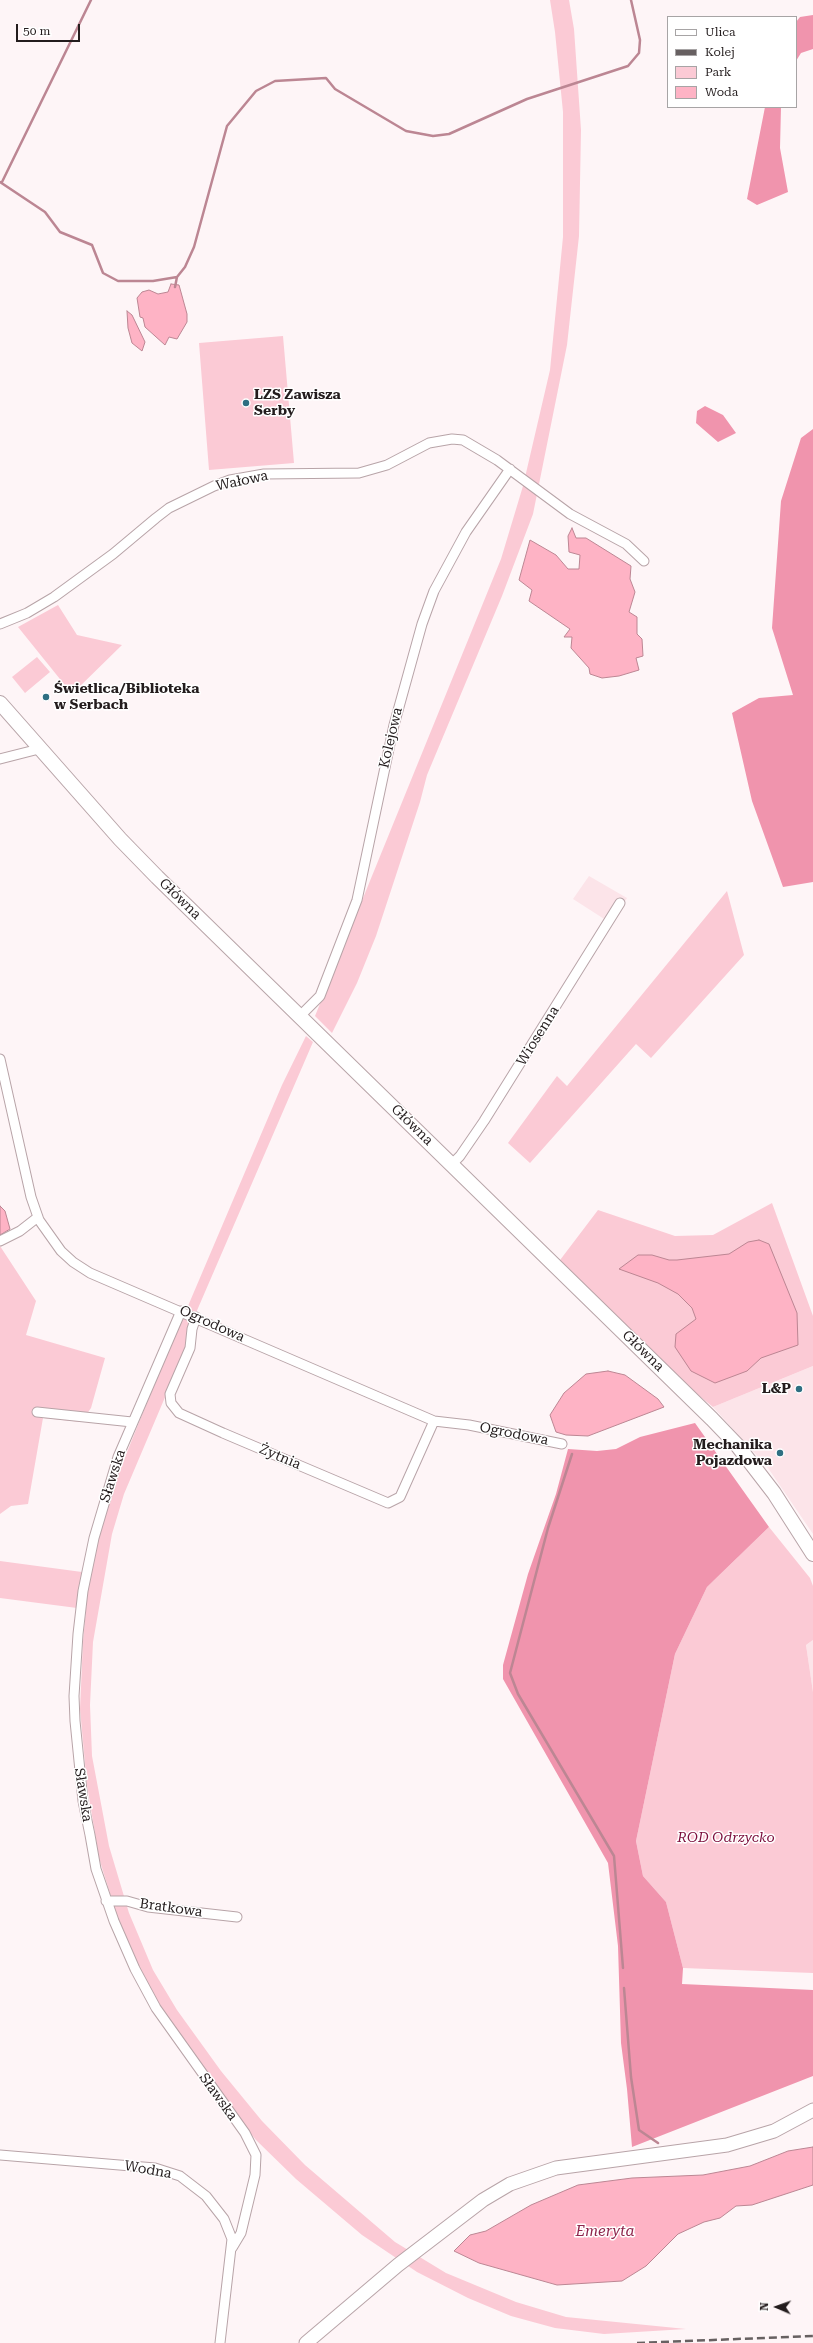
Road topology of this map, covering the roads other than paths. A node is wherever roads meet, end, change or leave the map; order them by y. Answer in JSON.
{"nodes":[{"id":1,"x":510,"y":469,"type":"junction"},
{"id":2,"x":644,"y":561,"type":"dead end"},
{"id":3,"x":0,"y":624,"type":"edge"},
{"id":4,"x":0,"y":704,"type":"edge"},
{"id":5,"x":39,"y":748,"type":"junction"},
{"id":6,"x":0,"y":759,"type":"edge"},
{"id":7,"x":620,"y":903,"type":"dead end"},
{"id":8,"x":300,"y":1016,"type":"junction"},
{"id":9,"x":0,"y":1059,"type":"edge"},
{"id":10,"x":452,"y":1164,"type":"junction"},
{"id":11,"x":38,"y":1217,"type":"junction"},
{"id":12,"x":0,"y":1242,"type":"edge"},
{"id":13,"x":181,"y":1311,"type":"junction"},
{"id":14,"x":196,"y":1317,"type":"junction"},
{"id":15,"x":37,"y":1412,"type":"dead end"},
{"id":16,"x":434,"y":1421,"type":"junction"},
{"id":17,"x":132,"y":1422,"type":"junction"},
{"id":18,"x":562,"y":1444,"type":"dead end"},
{"id":19,"x":813,"y":1554,"type":"edge"},
{"id":20,"x":106,"y":1901,"type":"junction"},
{"id":21,"x":237,"y":1917,"type":"dead end"},
{"id":22,"x":813,"y":2110,"type":"edge"},
{"id":23,"x":0,"y":2155,"type":"edge"},
{"id":24,"x":232,"y":2248,"type":"junction"},
{"id":25,"x":220,"y":2343,"type":"edge"},
{"id":26,"x":306,"y":2343,"type":"edge"}],
"edges":[{"from":1,"to":2,"type":"street","name":"Wałowa"},
{"from":1,"to":3,"type":"street","name":"Wałowa"},
{"from":1,"to":8,"type":"street","name":"Kolejowa"},
{"from":4,"to":5,"type":"main road","name":"Główna"},
{"from":5,"to":6,"type":"street"},
{"from":5,"to":8,"type":"main road","name":"Główna"},
{"from":7,"to":10,"type":"street","name":"Wiosenna"},
{"from":8,"to":10,"type":"main road","name":"Główna"},
{"from":9,"to":11,"type":"street","name":"Ogrodowa"},
{"from":10,"to":19,"type":"main road","name":"Główna"},
{"from":11,"to":12,"type":"street"},
{"from":11,"to":13,"type":"street","name":"Ogrodowa"},
{"from":13,"to":14,"type":"street","name":"Ogrodowa"},
{"from":13,"to":17,"type":"street","name":"Sławska"},
{"from":14,"to":16,"type":"street","name":"Ogrodowa"},
{"from":14,"to":16,"type":"street","name":"Żytnia"},
{"from":15,"to":17,"type":"street"},
{"from":16,"to":18,"type":"street","name":"Ogrodowa"},
{"from":17,"to":20,"type":"street","name":"Sławska"},
{"from":20,"to":21,"type":"street","name":"Bratkowa"},
{"from":20,"to":24,"type":"street","name":"Sławska"},
{"from":22,"to":26,"type":"main road"},
{"from":23,"to":24,"type":"street","name":"Wodna"},
{"from":24,"to":25,"type":"street","name":"Wodna"}]}
